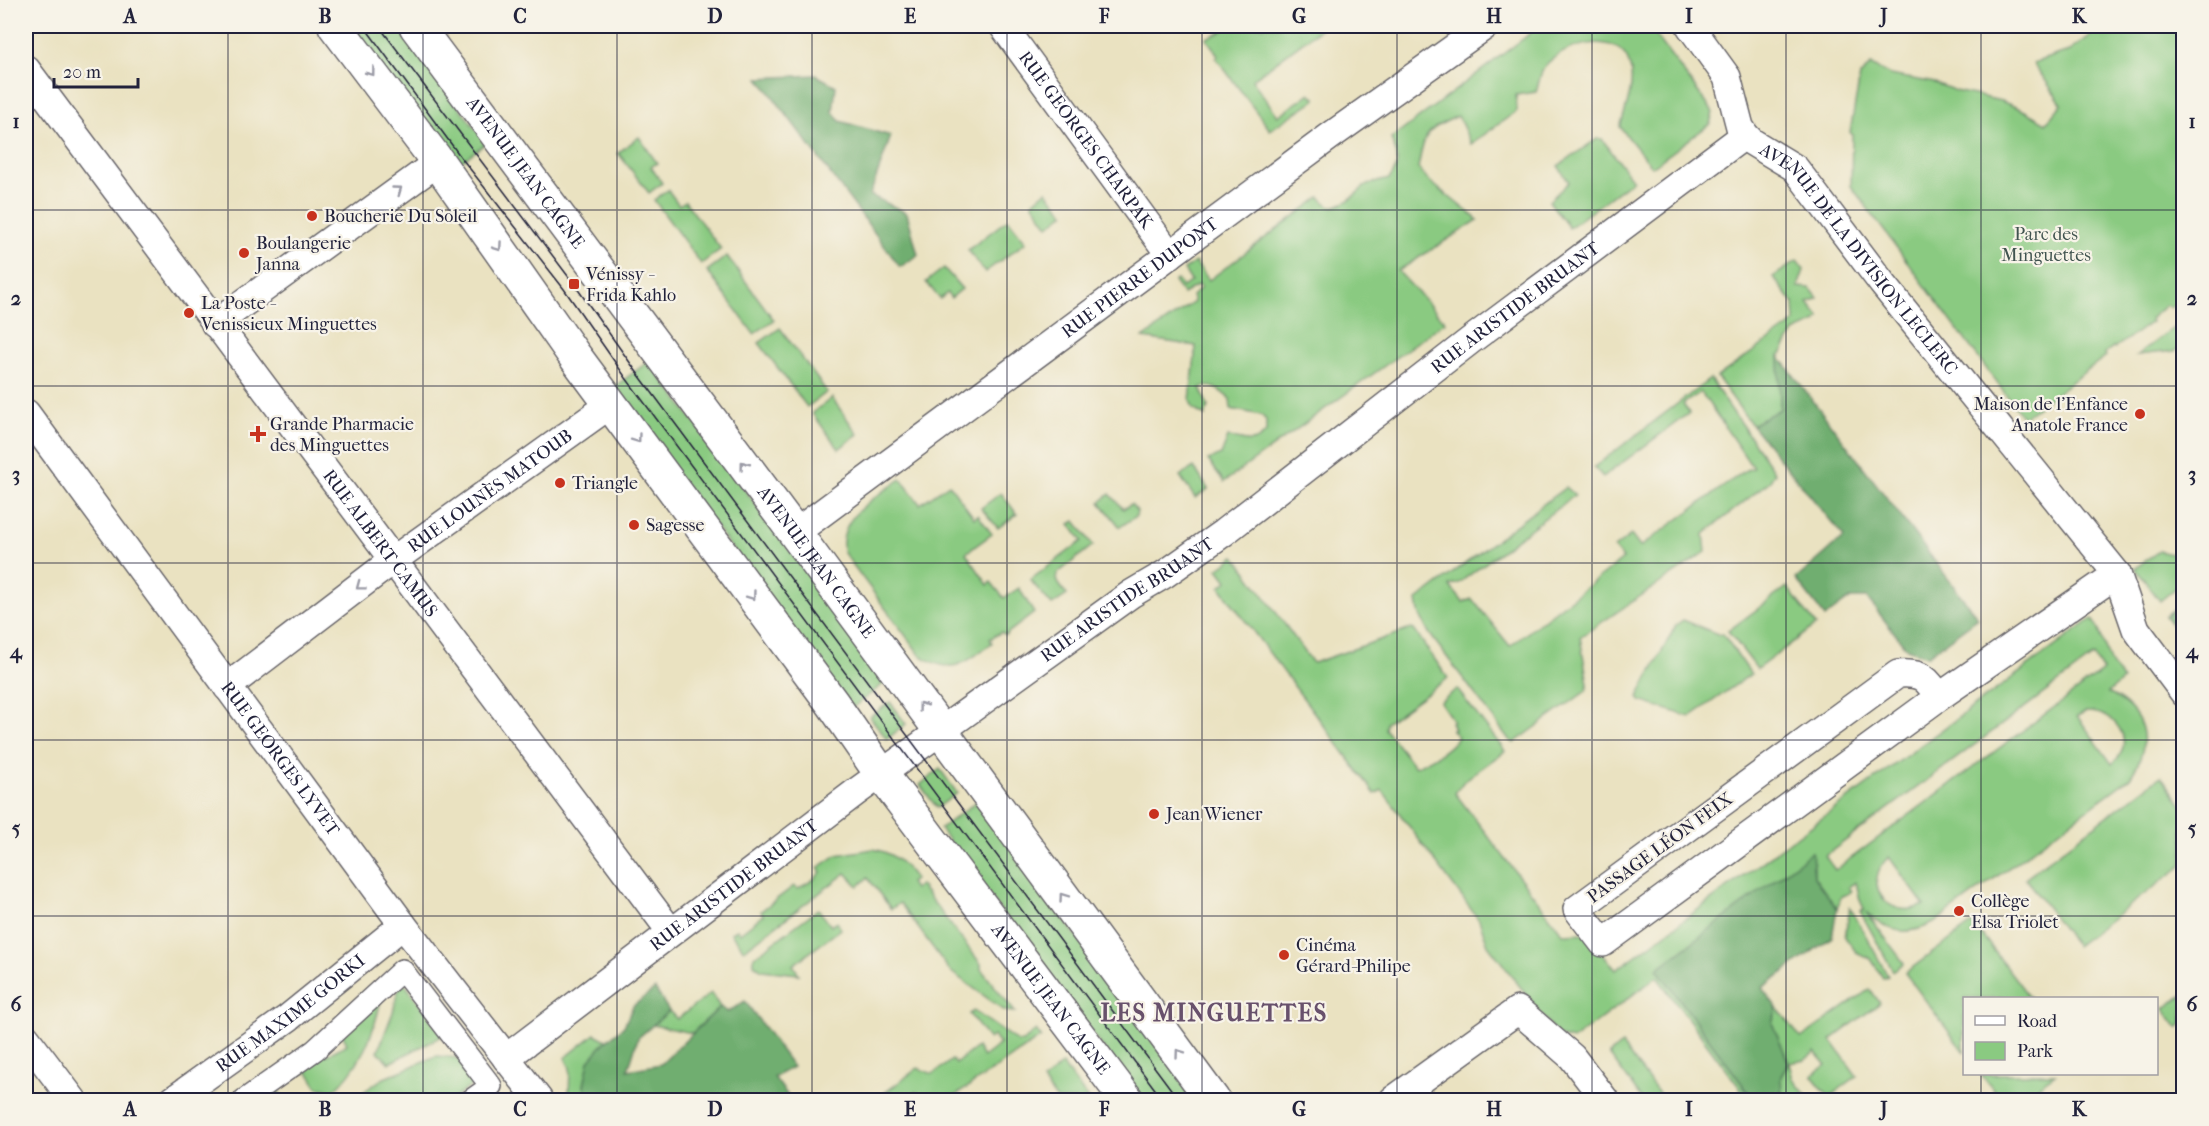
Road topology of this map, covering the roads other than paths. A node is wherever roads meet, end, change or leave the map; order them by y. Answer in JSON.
{"nodes":[{"id":1,"x":335,"y":26,"type":"edge"},
{"id":2,"x":416,"y":26,"type":"edge"},
{"id":3,"x":1003,"y":26,"type":"edge"},
{"id":4,"x":1485,"y":26,"type":"edge"},
{"id":5,"x":1690,"y":26,"type":"edge"},
{"id":6,"x":26,"y":69,"type":"edge"},
{"id":7,"x":1745,"y":135,"type":"junction"},
{"id":8,"x":438,"y":162,"type":"junction"},
{"id":9,"x":1170,"y":255,"type":"junction"},
{"id":10,"x":215,"y":324,"type":"junction"},
{"id":11,"x":611,"y":404,"type":"junction"},
{"id":12,"x":26,"y":413,"type":"edge"},
{"id":13,"x":795,"y":532,"type":"junction"},
{"id":14,"x":393,"y":561,"type":"junction"},
{"id":15,"x":2117,"y":574,"type":"junction"},
{"id":16,"x":227,"y":687,"type":"junction"},
{"id":17,"x":2184,"y":693,"type":"edge"},
{"id":18,"x":1939,"y":697,"type":"junction"},
{"id":19,"x":941,"y":731,"type":"junction"},
{"id":20,"x":882,"y":775,"type":"junction"},
{"id":21,"x":404,"y":925,"type":"junction"},
{"id":22,"x":671,"y":932,"type":"junction"},
{"id":23,"x":26,"y":1038,"type":"edge"},
{"id":24,"x":506,"y":1058,"type":"junction"},
{"id":25,"x":531,"y":1098,"type":"edge"},
{"id":26,"x":73,"y":1101,"type":"edge"},
{"id":27,"x":173,"y":1101,"type":"edge"},
{"id":28,"x":244,"y":1101,"type":"edge"},
{"id":29,"x":471,"y":1101,"type":"edge"},
{"id":30,"x":1127,"y":1101,"type":"edge"},
{"id":31,"x":1214,"y":1101,"type":"edge"},
{"id":32,"x":1393,"y":1101,"type":"edge"},
{"id":33,"x":1605,"y":1101,"type":"edge"}],
"edges":[{"from":1,"to":8,"type":"street","name":"AVENUE JEAN CAGNE","one_way":true},
{"from":13,"to":2,"type":"street","name":"AVENUE JEAN CAGNE","one_way":true},
{"from":3,"to":9,"type":"street","name":"RUE GEORGES CHARPAK"},
{"from":4,"to":9,"type":"street","name":"RUE PIERRE DUPONT"},
{"from":5,"to":7,"type":"street","name":"AVENUE DE LA DIVISION LECLERC"},
{"from":6,"to":10,"type":"street","name":"RUE ALBERT CAMUS"},
{"from":7,"to":15,"type":"street","name":"AVENUE DE LA DIVISION LECLERC"},
{"from":7,"to":19,"type":"street","name":"RUE ARISTIDE BRUANT"},
{"from":10,"to":8,"type":"street","one_way":true},
{"from":8,"to":11,"type":"street","name":"AVENUE JEAN CAGNE","one_way":true},
{"from":9,"to":13,"type":"street","name":"RUE PIERRE DUPONT"},
{"from":10,"to":14,"type":"street","name":"RUE ALBERT CAMUS"},
{"from":11,"to":14,"type":"street","name":"RUE LOUNÈS MATOUB"},
{"from":11,"to":20,"type":"street","name":"AVENUE JEAN CAGNE","one_way":true},
{"from":12,"to":16,"type":"street","name":"RUE GEORGES LYVET"},
{"from":19,"to":13,"type":"street","name":"AVENUE JEAN CAGNE","one_way":true},
{"from":14,"to":16,"type":"street","name":"RUE LOUNÈS MATOUB","one_way":true},
{"from":14,"to":22,"type":"street","name":"RUE ALBERT CAMUS"},
{"from":15,"to":17,"type":"street","name":"AVENUE DE LA DIVISION LECLERC"},
{"from":15,"to":18,"type":"street","name":"PASSAGE LÉON FEIX"},
{"from":16,"to":21,"type":"street","name":"RUE GEORGES LYVET"},
{"from":18,"to":18,"type":"street","name":"PASSAGE LÉON FEIX"},
{"from":19,"to":20,"type":"street","name":"RUE ARISTIDE BRUANT"},
{"from":31,"to":19,"type":"street","name":"AVENUE JEAN CAGNE","one_way":true},
{"from":20,"to":22,"type":"street","name":"RUE ARISTIDE BRUANT"},
{"from":20,"to":30,"type":"street","name":"AVENUE JEAN CAGNE"},
{"from":21,"to":24,"type":"street","name":"RUE GEORGES LYVET"},
{"from":21,"to":27,"type":"street","name":"RUE MAXIME GORKI"},
{"from":22,"to":24,"type":"street","name":"RUE ARISTIDE BRUANT"},
{"from":23,"to":26,"type":"street"},
{"from":24,"to":25,"type":"street","name":"RUE GEORGES LYVET"},
{"from":28,"to":29,"type":"street"},
{"from":32,"to":33,"type":"street"}]}
